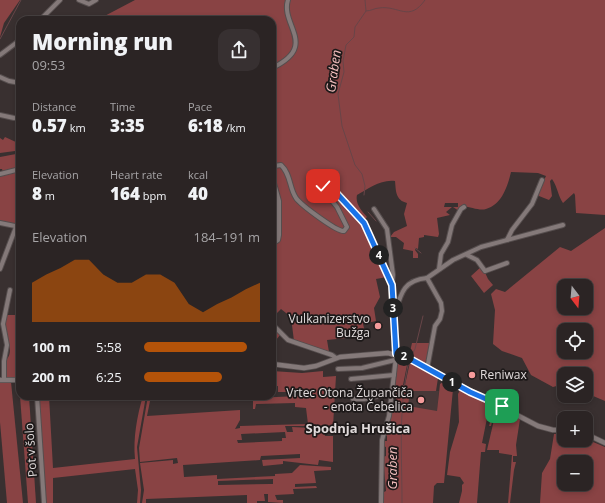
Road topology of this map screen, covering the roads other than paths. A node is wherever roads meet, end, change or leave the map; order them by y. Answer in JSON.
{"nodes":[{"id":1,"x":60,"y":0,"type":"edge"},
{"id":2,"x":79,"y":0,"type":"edge"},
{"id":3,"x":96,"y":0,"type":"edge"},
{"id":4,"x":288,"y":0,"type":"edge"},
{"id":5,"x":44,"y":16,"type":"edge"},
{"id":6,"x":16,"y":44,"type":"edge"},
{"id":7,"x":0,"y":55,"type":"edge"},
{"id":8,"x":276,"y":66,"type":"edge"},
{"id":9,"x":0,"y":77,"type":"edge"},
{"id":10,"x":16,"y":82,"type":"edge"},
{"id":11,"x":0,"y":115,"type":"edge"},
{"id":12,"x":14,"y":118,"type":"dead end"},
{"id":13,"x":276,"y":167,"type":"edge"},
{"id":14,"x":16,"y":170,"type":"edge"},
{"id":15,"x":0,"y":174,"type":"edge"},
{"id":16,"x":542,"y":180,"type":"dead end"},
{"id":17,"x":276,"y":190,"type":"edge"},
{"id":18,"x":464,"y":208,"type":"dead end"},
{"id":19,"x":374,"y":209,"type":"dead end"},
{"id":20,"x":0,"y":223,"type":"edge"},
{"id":21,"x":563,"y":226,"type":"dead end"},
{"id":22,"x":16,"y":227,"type":"edge"},
{"id":23,"x":16,"y":232,"type":"edge"},
{"id":24,"x":507,"y":240,"type":"junction"},
{"id":25,"x":276,"y":241,"type":"edge"},
{"id":26,"x":466,"y":255,"type":"junction"},
{"id":27,"x":508,"y":263,"type":"dead end"},
{"id":28,"x":0,"y":269,"type":"edge"},
{"id":29,"x":439,"y":269,"type":"junction"},
{"id":30,"x":427,"y":278,"type":"junction"},
{"id":31,"x":392,"y":285,"type":"junction"},
{"id":32,"x":10,"y":290,"type":"dead end"},
{"id":33,"x":393,"y":317,"type":"junction"},
{"id":34,"x":276,"y":328,"type":"edge"},
{"id":35,"x":396,"y":354,"type":"junction"},
{"id":36,"x":336,"y":358,"type":"junction"},
{"id":37,"x":396,"y":360,"type":"junction"},
{"id":38,"x":276,"y":364,"type":"edge"},
{"id":39,"x":338,"y":369,"type":"dead end"},
{"id":40,"x":427,"y":369,"type":"junction"},
{"id":41,"x":394,"y":375,"type":"junction"},
{"id":42,"x":351,"y":379,"type":"dead end"},
{"id":43,"x":2,"y":380,"type":"edge"},
{"id":44,"x":16,"y":380,"type":"edge"},
{"id":45,"x":392,"y":393,"type":"junction"},
{"id":46,"x":353,"y":399,"type":"dead end"},
{"id":47,"x":37,"y":400,"type":"edge"},
{"id":48,"x":557,"y":430,"type":"edge"},
{"id":49,"x":593,"y":438,"type":"edge"},
{"id":50,"x":605,"y":444,"type":"edge"},
{"id":51,"x":44,"y":503,"type":"edge"},
{"id":52,"x":381,"y":503,"type":"edge"}],
"edges":[{"from":1,"to":5,"type":"street"},
{"from":2,"to":3,"type":"street"},
{"from":4,"to":8,"type":"street"},
{"from":6,"to":7,"type":"street"},
{"from":9,"to":10,"type":"street"},
{"from":11,"to":12,"type":"street"},
{"from":13,"to":31,"type":"street"},
{"from":14,"to":15,"type":"street"},
{"from":16,"to":24,"type":"street"},
{"from":17,"to":25,"type":"street"},
{"from":18,"to":29,"type":"street"},
{"from":19,"to":31,"type":"street"},
{"from":20,"to":22,"type":"street"},
{"from":21,"to":24,"type":"street"},
{"from":23,"to":28,"type":"street"},
{"from":24,"to":26,"type":"street"},
{"from":26,"to":27,"type":"street"},
{"from":26,"to":29,"type":"street"},
{"from":29,"to":30,"type":"street"},
{"from":30,"to":33,"type":"street"},
{"from":30,"to":40,"type":"street"},
{"from":31,"to":33,"type":"street"},
{"from":32,"to":43,"type":"street"},
{"from":33,"to":35,"type":"street"},
{"from":34,"to":36,"type":"street"},
{"from":35,"to":36,"type":"street"},
{"from":35,"to":37,"type":"street"},
{"from":35,"to":40,"type":"street"},
{"from":36,"to":38,"type":"street"},
{"from":37,"to":39,"type":"street"},
{"from":37,"to":41,"type":"street"},
{"from":40,"to":48,"type":"street"},
{"from":41,"to":42,"type":"street"},
{"from":41,"to":45,"type":"street"},
{"from":43,"to":44,"type":"street"},
{"from":45,"to":46,"type":"street"},
{"from":45,"to":52,"type":"street"},
{"from":47,"to":51,"type":"street","name":"Pot v šolo"},
{"from":49,"to":50,"type":"street"}]}
